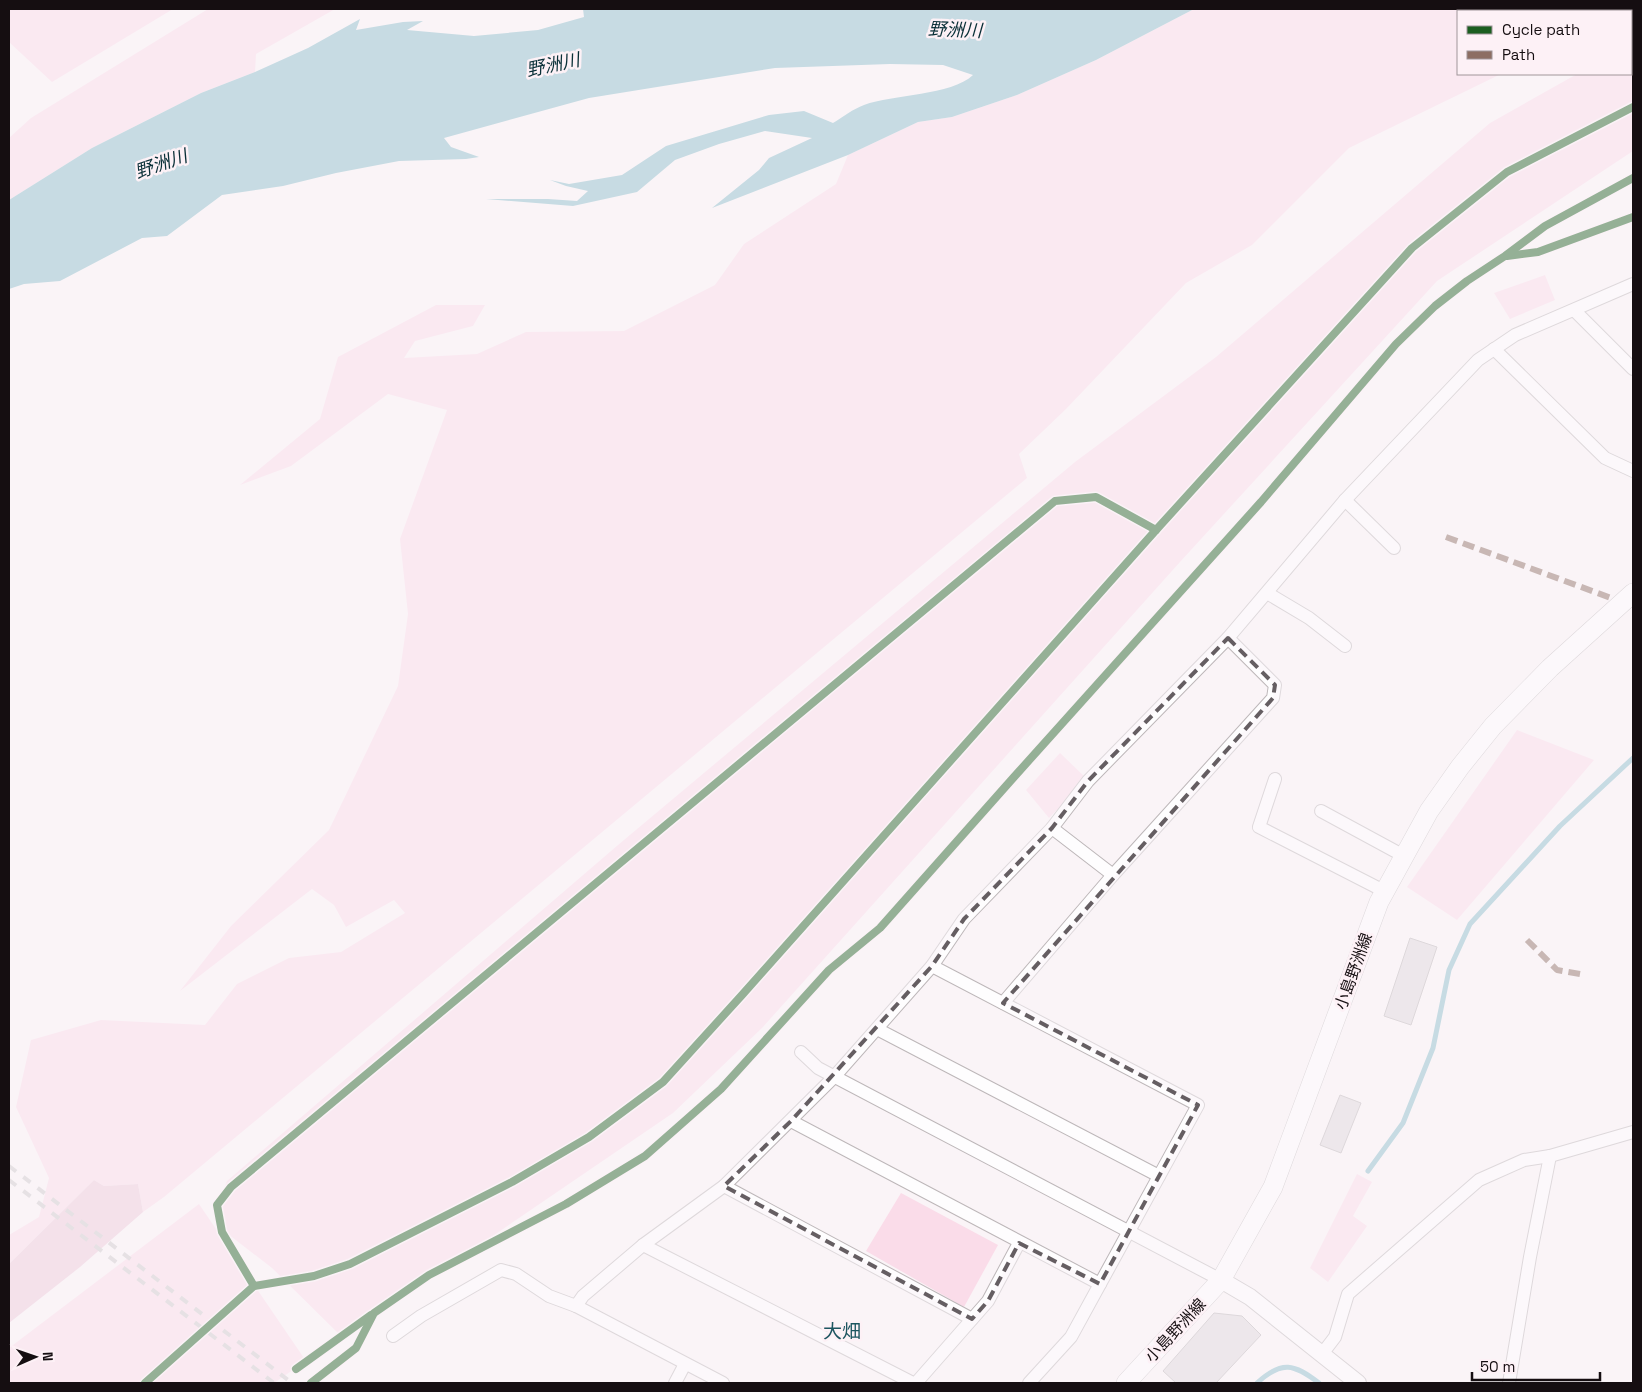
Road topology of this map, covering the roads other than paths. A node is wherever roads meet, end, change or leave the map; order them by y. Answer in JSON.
{"nodes":[{"id":1,"x":1633,"y":284,"type":"edge"},
{"id":2,"x":1575,"y":311,"type":"junction"},
{"id":3,"x":1494,"y":349,"type":"junction"},
{"id":4,"x":1633,"y":368,"type":"edge"},
{"id":5,"x":1633,"y":471,"type":"edge"},
{"id":6,"x":1345,"y":500,"type":"junction"},
{"id":7,"x":1394,"y":548,"type":"dead end"},
{"id":8,"x":1266,"y":592,"type":"junction"},
{"id":9,"x":1633,"y":593,"type":"edge"},
{"id":10,"x":1228,"y":638,"type":"junction"},
{"id":11,"x":1345,"y":646,"type":"dead end"},
{"id":12,"x":1275,"y":779,"type":"dead end"},
{"id":13,"x":1321,"y":811,"type":"dead end"},
{"id":14,"x":1052,"y":828,"type":"junction"},
{"id":15,"x":1404,"y":856,"type":"junction"},
{"id":16,"x":1113,"y":875,"type":"junction"},
{"id":17,"x":1384,"y":892,"type":"junction"},
{"id":18,"x":932,"y":966,"type":"junction"},
{"id":19,"x":1003,"y":1004,"type":"junction"},
{"id":20,"x":877,"y":1029,"type":"junction"},
{"id":21,"x":801,"y":1052,"type":"dead end"},
{"id":22,"x":834,"y":1077,"type":"junction"},
{"id":23,"x":791,"y":1121,"type":"junction"},
{"id":24,"x":1633,"y":1132,"type":"edge"},
{"id":25,"x":1550,"y":1156,"type":"junction"},
{"id":26,"x":1159,"y":1176,"type":"junction"},
{"id":27,"x":724,"y":1186,"type":"junction"},
{"id":28,"x":1129,"y":1231,"type":"junction"},
{"id":29,"x":1019,"y":1243,"type":"junction"},
{"id":30,"x":643,"y":1245,"type":"junction"},
{"id":31,"x":1221,"y":1280,"type":"junction"},
{"id":32,"x":1100,"y":1284,"type":"junction"},
{"id":33,"x":576,"y":1306,"type":"junction"},
{"id":34,"x":972,"y":1319,"type":"junction"},
{"id":35,"x":393,"y":1336,"type":"dead end"},
{"id":36,"x":1322,"y":1354,"type":"junction"},
{"id":37,"x":685,"y":1364,"type":"junction"},
{"id":38,"x":675,"y":1383,"type":"edge"},
{"id":39,"x":723,"y":1383,"type":"edge"},
{"id":40,"x":915,"y":1383,"type":"edge"},
{"id":41,"x":1029,"y":1383,"type":"edge"},
{"id":42,"x":1126,"y":1383,"type":"edge"},
{"id":43,"x":1358,"y":1383,"type":"edge"},
{"id":44,"x":1509,"y":1383,"type":"edge"}],
"edges":[{"from":1,"to":2,"type":"street"},
{"from":2,"to":3,"type":"street"},
{"from":2,"to":4,"type":"street"},
{"from":3,"to":5,"type":"street"},
{"from":3,"to":6,"type":"street"},
{"from":6,"to":7,"type":"street"},
{"from":6,"to":8,"type":"street"},
{"from":8,"to":10,"type":"street"},
{"from":8,"to":11,"type":"street"},
{"from":9,"to":15,"type":"main road","name":"小島野洲線"},
{"from":10,"to":14,"type":"street"},
{"from":10,"to":16,"type":"street"},
{"from":12,"to":17,"type":"street"},
{"from":13,"to":15,"type":"street"},
{"from":14,"to":16,"type":"street"},
{"from":14,"to":18,"type":"street"},
{"from":15,"to":17,"type":"main road","name":"小島野洲線"},
{"from":16,"to":19,"type":"street"},
{"from":17,"to":31,"type":"main road","name":"小島野洲線"},
{"from":18,"to":19,"type":"street"},
{"from":18,"to":20,"type":"street"},
{"from":19,"to":26,"type":"street"},
{"from":20,"to":22,"type":"street"},
{"from":20,"to":26,"type":"street"},
{"from":21,"to":22,"type":"street"},
{"from":22,"to":23,"type":"street"},
{"from":22,"to":28,"type":"street"},
{"from":23,"to":27,"type":"street"},
{"from":23,"to":29,"type":"street"},
{"from":24,"to":25,"type":"street"},
{"from":25,"to":36,"type":"street"},
{"from":25,"to":44,"type":"street"},
{"from":26,"to":28,"type":"street"},
{"from":27,"to":30,"type":"street"},
{"from":27,"to":34,"type":"street"},
{"from":28,"to":31,"type":"street"},
{"from":28,"to":32,"type":"street"},
{"from":29,"to":32,"type":"street"},
{"from":29,"to":34,"type":"street"},
{"from":30,"to":33,"type":"street"},
{"from":30,"to":40,"type":"street"},
{"from":31,"to":36,"type":"street"},
{"from":31,"to":42,"type":"main road","name":"小島野洲線"},
{"from":32,"to":41,"type":"street"},
{"from":33,"to":35,"type":"street"},
{"from":33,"to":37,"type":"street"},
{"from":34,"to":40,"type":"street"},
{"from":36,"to":43,"type":"street"},
{"from":37,"to":38,"type":"street"},
{"from":37,"to":39,"type":"street"}]}
